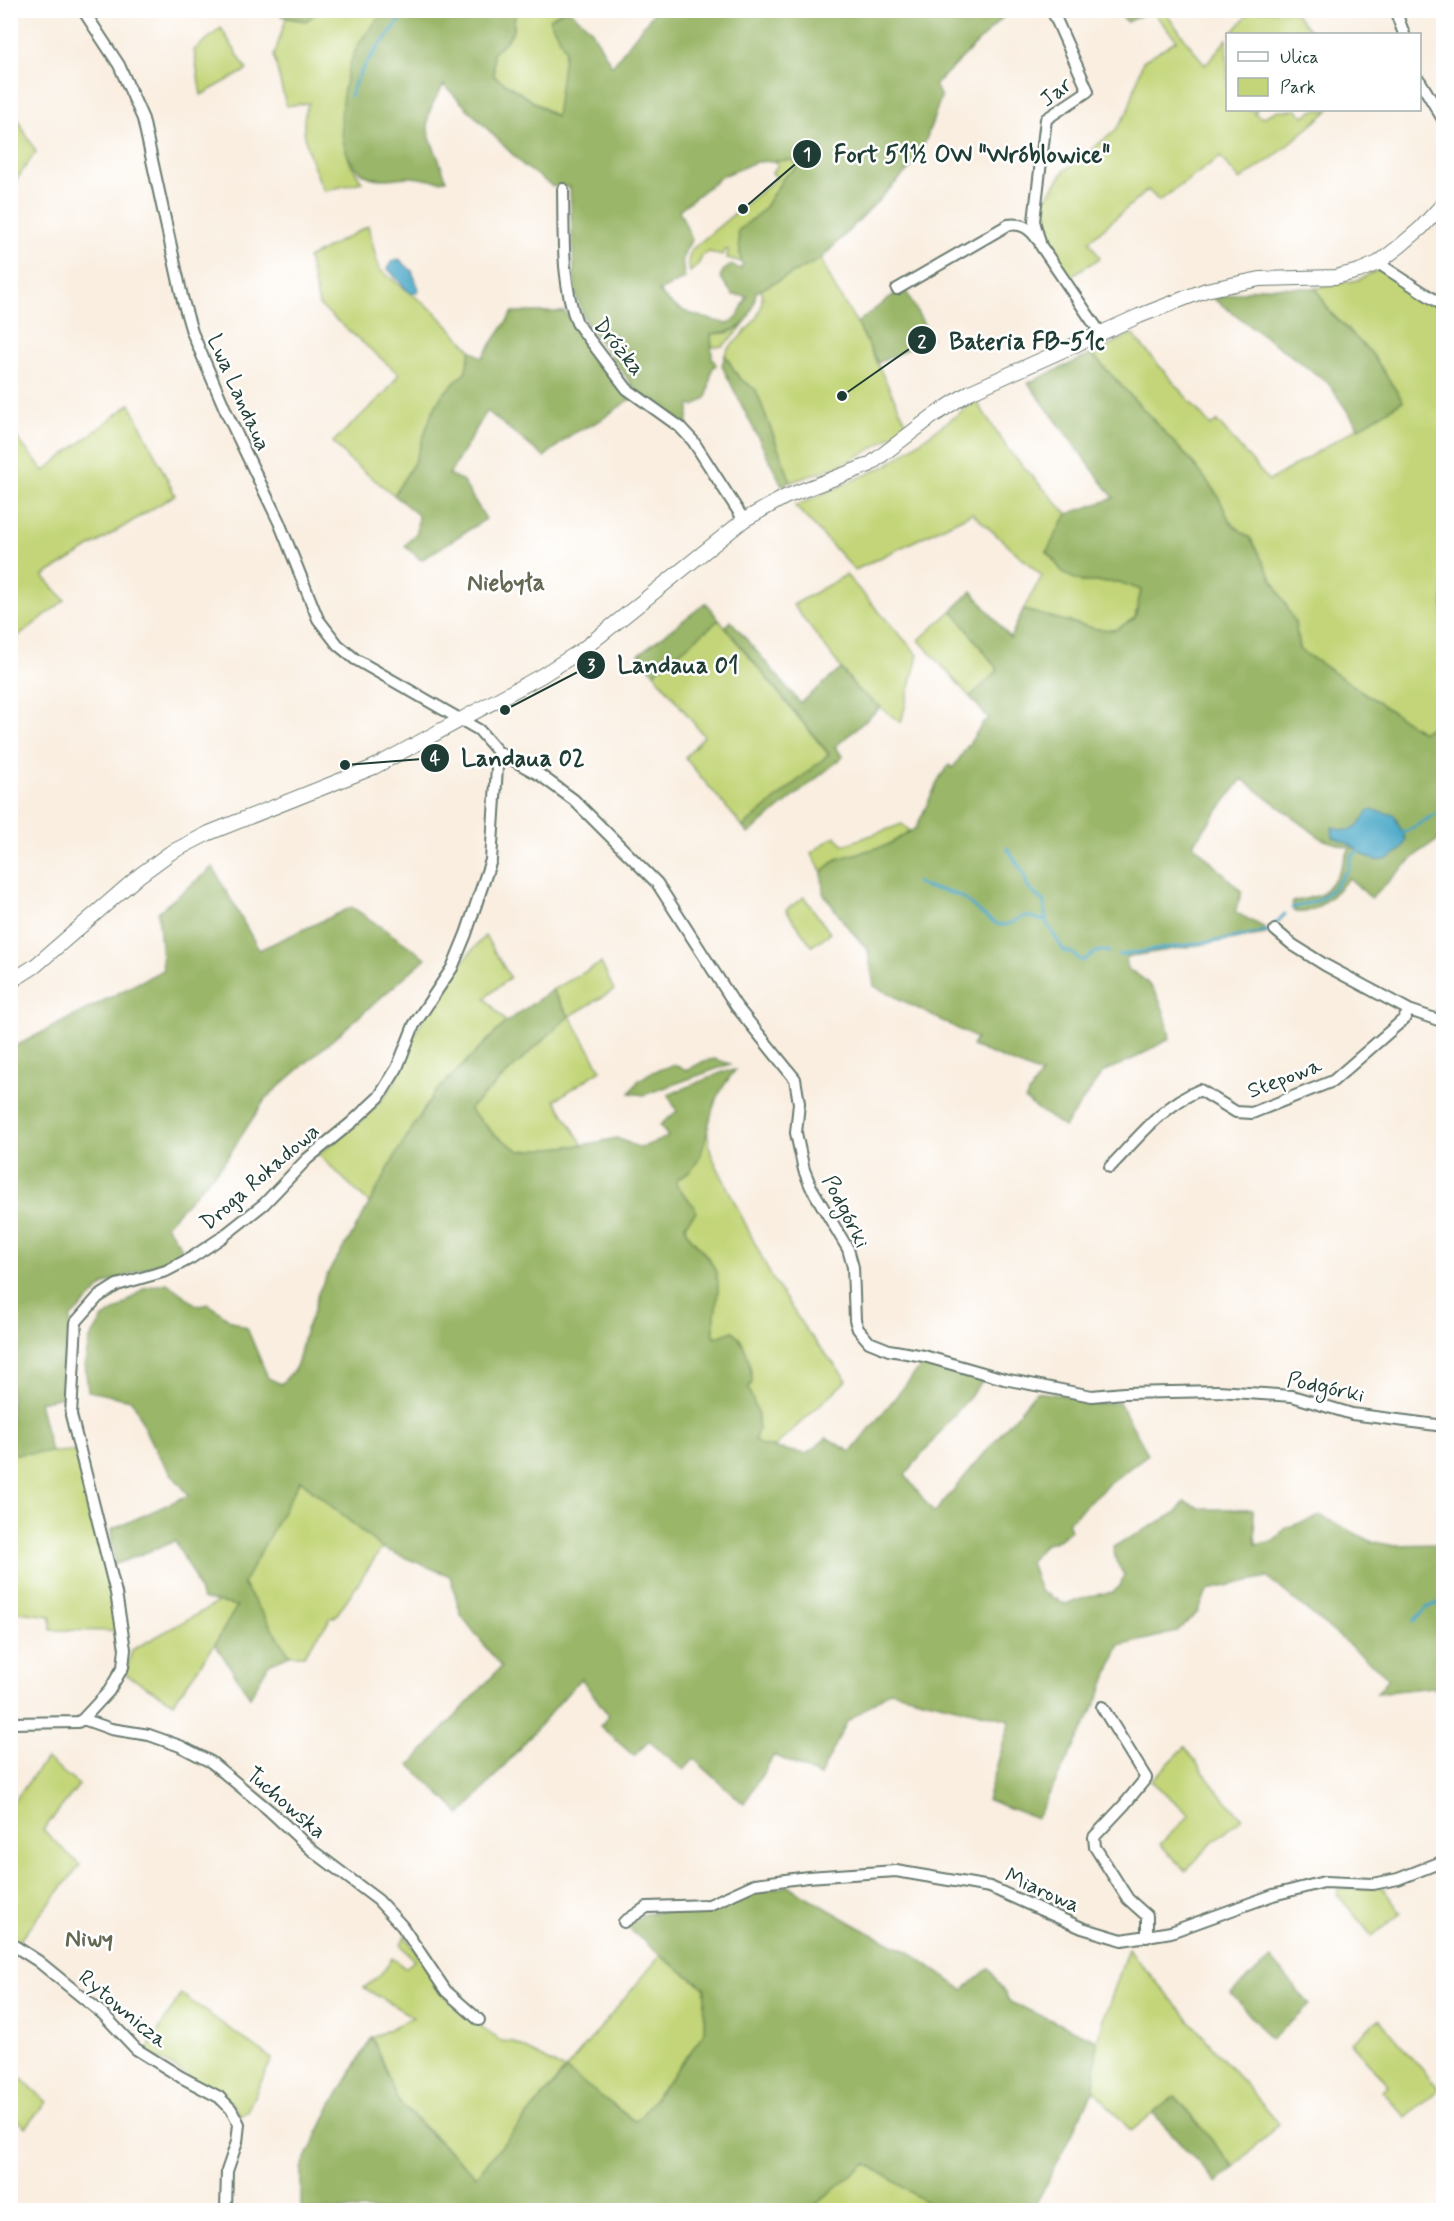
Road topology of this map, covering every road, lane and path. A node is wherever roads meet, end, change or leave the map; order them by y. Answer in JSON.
{"nodes":[{"id":1,"x":82,"y":10,"type":"edge"},
{"id":2,"x":1052,"y":10,"type":"edge"},
{"id":3,"x":1395,"y":10,"type":"edge"},
{"id":4,"x":1404,"y":33,"type":"edge"},
{"id":5,"x":1421,"y":84,"type":"edge"},
{"id":6,"x":1443,"y":121,"type":"edge"},
{"id":7,"x":563,"y":189,"type":"dead end"},
{"id":8,"x":1443,"y":203,"type":"edge"},
{"id":9,"x":1041,"y":246,"type":"junction"},
{"id":10,"x":1377,"y":263,"type":"junction"},
{"id":11,"x":897,"y":289,"type":"dead end"},
{"id":12,"x":1443,"y":306,"type":"edge"},
{"id":13,"x":1101,"y":334,"type":"junction"},
{"id":14,"x":744,"y":520,"type":"junction"},
{"id":15,"x":462,"y":720,"type":"junction"},
{"id":16,"x":498,"y":752,"type":"junction"},
{"id":17,"x":1275,"y":930,"type":"dead end"},
{"id":18,"x":10,"y":982,"type":"edge"},
{"id":19,"x":1409,"y":1010,"type":"junction"},
{"id":20,"x":1443,"y":1022,"type":"edge"},
{"id":21,"x":1110,"y":1167,"type":"dead end"},
{"id":22,"x":1443,"y":1426,"type":"edge"},
{"id":23,"x":1102,"y":1707,"type":"dead end"},
{"id":24,"x":83,"y":1719,"type":"junction"},
{"id":25,"x":10,"y":1723,"type":"edge"},
{"id":26,"x":1443,"y":1862,"type":"edge"},
{"id":27,"x":624,"y":1922,"type":"dead end"},
{"id":28,"x":1147,"y":1937,"type":"junction"},
{"id":29,"x":10,"y":1944,"type":"edge"},
{"id":30,"x":479,"y":2020,"type":"dead end"},
{"id":31,"x":226,"y":2211,"type":"edge"}],
"edges":[{"from":1,"to":15,"type":"street","name":"Lwa Landaua"},
{"from":2,"to":9,"type":"street","name":"Jar"},
{"from":3,"to":4,"type":"street"},
{"from":5,"to":6,"type":"street"},
{"from":7,"to":14,"type":"street","name":"Dróżka"},
{"from":8,"to":10,"type":"street"},
{"from":9,"to":11,"type":"street"},
{"from":9,"to":13,"type":"street","name":"Jar"},
{"from":10,"to":12,"type":"street"},
{"from":10,"to":13,"type":"street"},
{"from":13,"to":14,"type":"street"},
{"from":14,"to":15,"type":"street"},
{"from":15,"to":16,"type":"street","name":"Podgórki"},
{"from":15,"to":18,"type":"street"},
{"from":16,"to":22,"type":"street","name":"Podgórki"},
{"from":16,"to":24,"type":"street","name":"Droga Rokadowa"},
{"from":17,"to":19,"type":"street"},
{"from":19,"to":20,"type":"street"},
{"from":19,"to":21,"type":"street","name":"Stepowa"},
{"from":23,"to":28,"type":"street"},
{"from":24,"to":25,"type":"street","name":"Tuchowska"},
{"from":24,"to":30,"type":"street","name":"Tuchowska"},
{"from":26,"to":28,"type":"street","name":"Miarowa"},
{"from":27,"to":28,"type":"street","name":"Miarowa"},
{"from":29,"to":31,"type":"street","name":"Rytownicza"}]}
